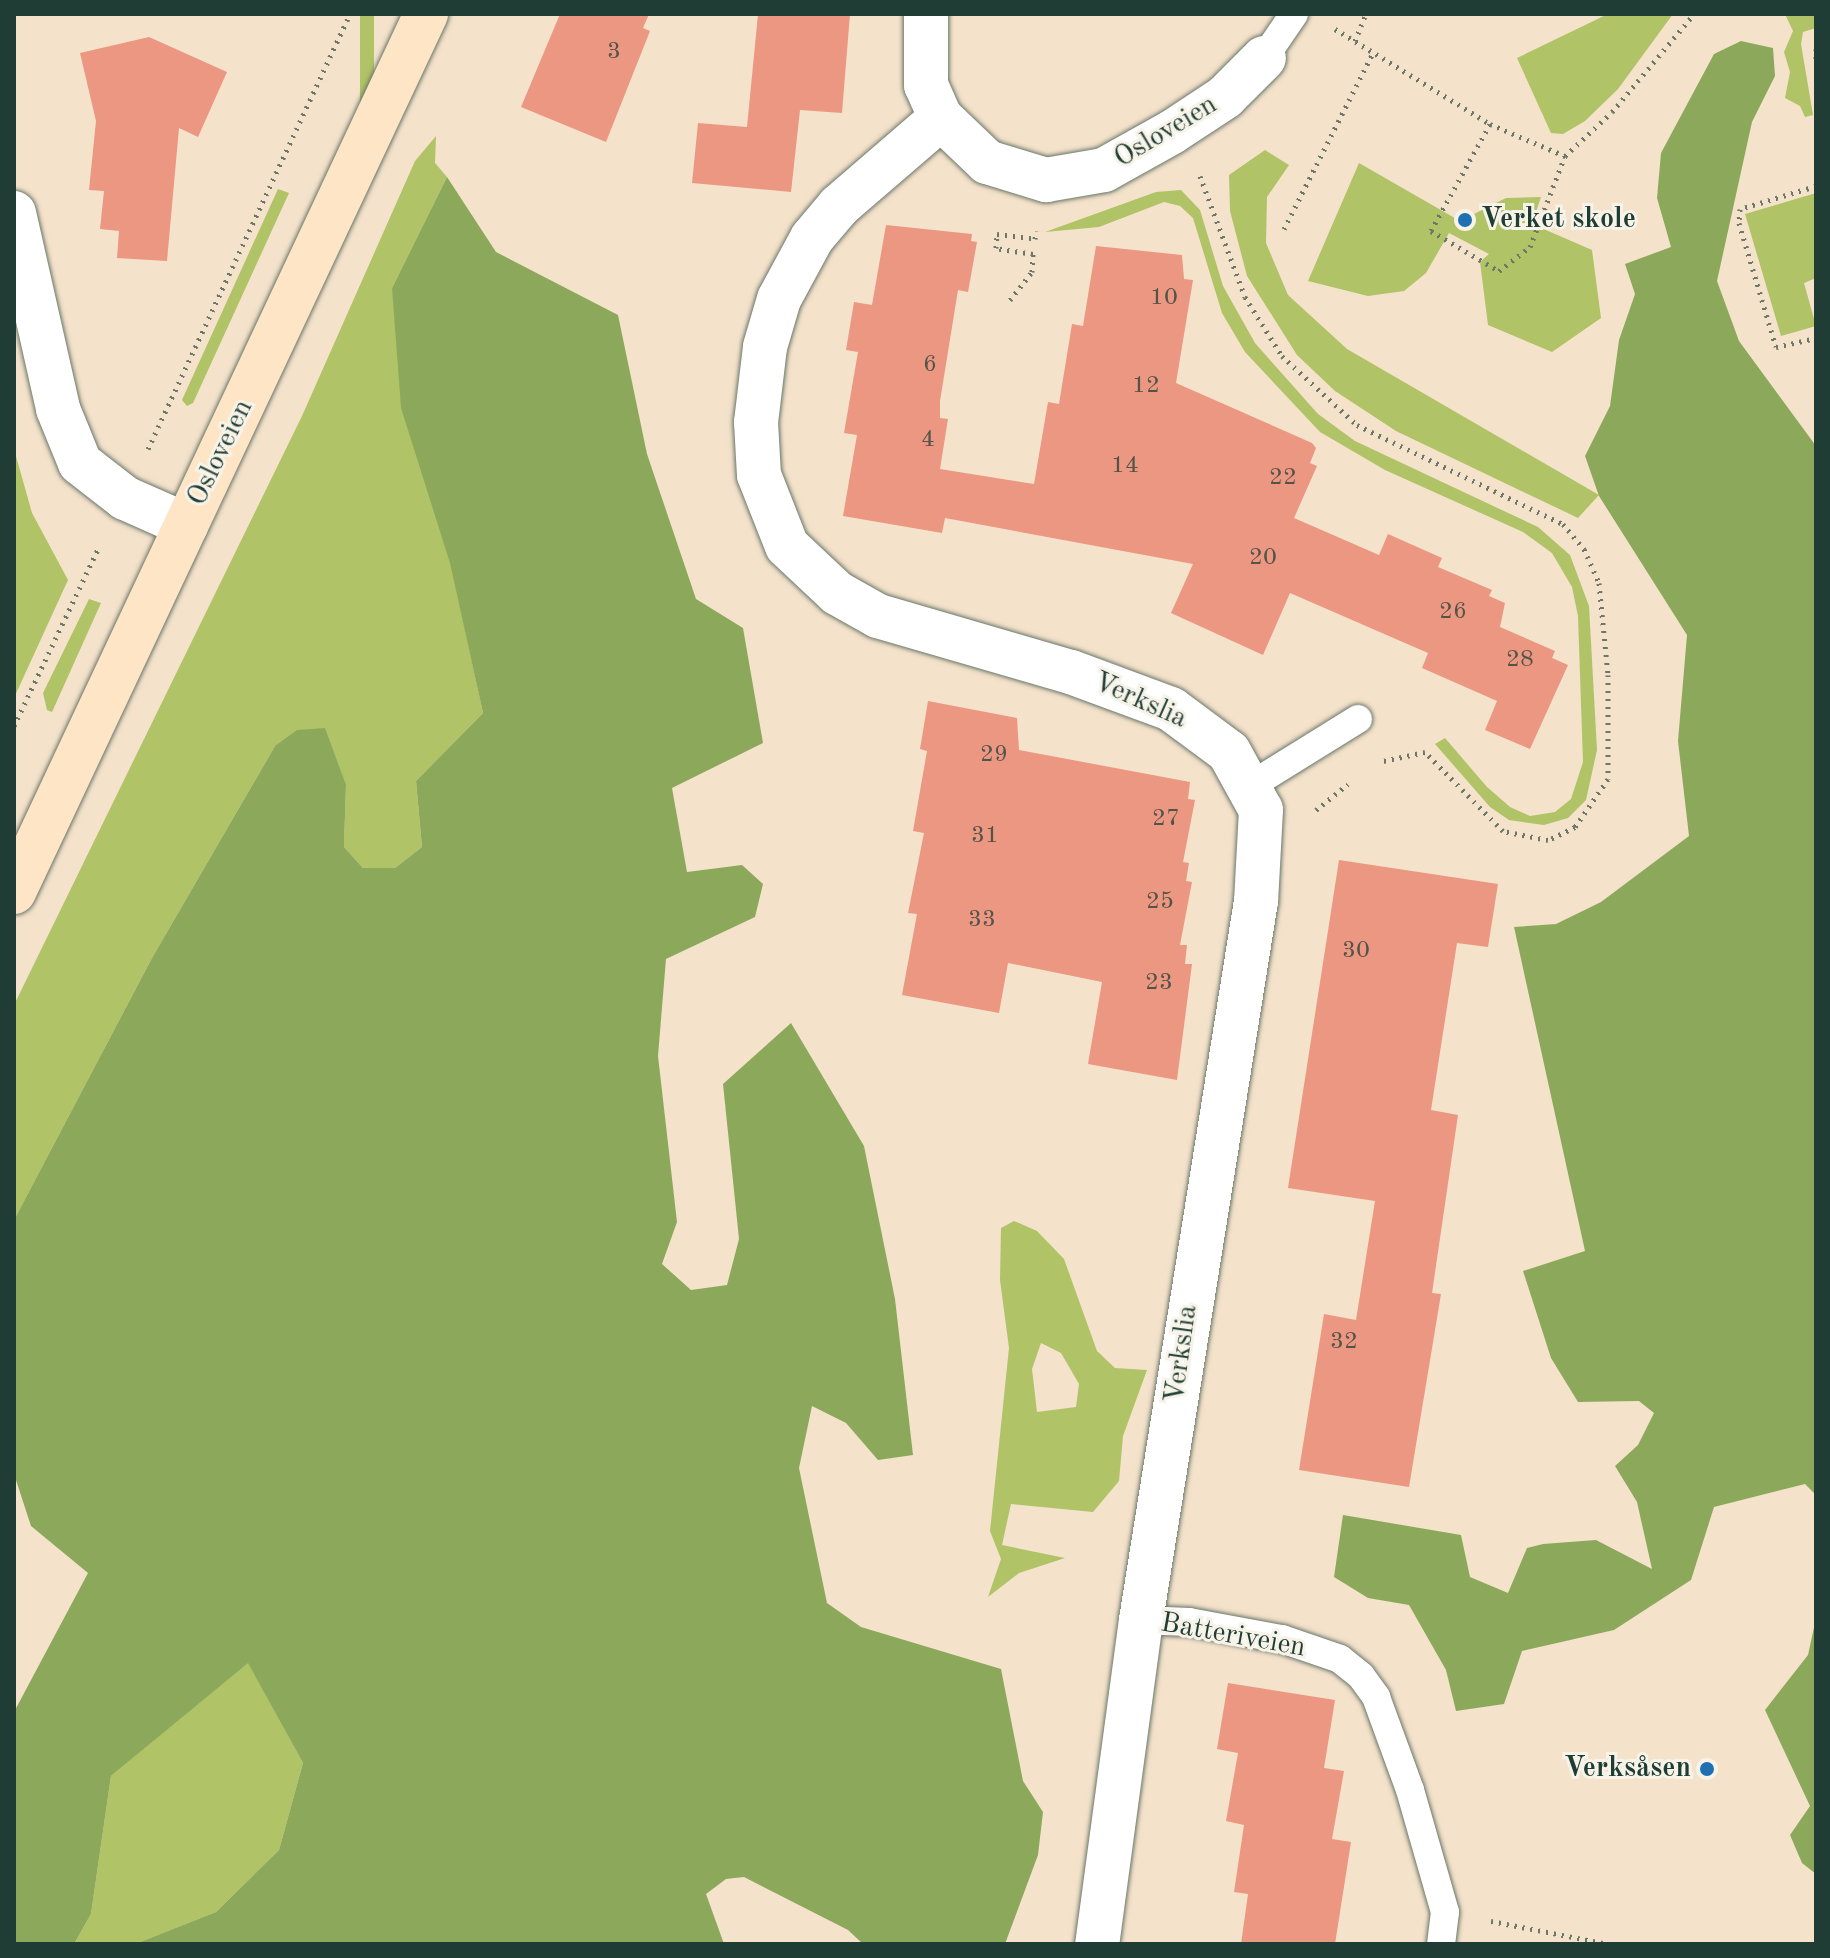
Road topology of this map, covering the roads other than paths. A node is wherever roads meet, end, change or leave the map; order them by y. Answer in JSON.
{"nodes":[{"id":1,"x":426,"y":14,"type":"edge"},
{"id":2,"x":926,"y":14,"type":"edge"},
{"id":3,"x":1294,"y":14,"type":"edge"},
{"id":4,"x":1264,"y":58,"type":"joint"},
{"id":5,"x":941,"y":118,"type":"junction"},
{"id":6,"x":14,"y":213,"type":"edge"},
{"id":7,"x":186,"y":525,"type":"junction"},
{"id":8,"x":1358,"y":719,"type":"dead end"},
{"id":9,"x":1250,"y":786,"type":"junction"},
{"id":10,"x":14,"y":892,"type":"edge"},
{"id":11,"x":1141,"y":1620,"type":"junction"},
{"id":12,"x":1097,"y":1944,"type":"edge"},
{"id":13,"x":1441,"y":1944,"type":"edge"}],
"edges":[{"from":1,"to":7,"type":"street","name":"Osloveien"},
{"from":2,"to":5,"type":"street","name":"Osloveien"},
{"from":3,"to":4,"type":"lane"},
{"from":4,"to":5,"type":"street","name":"Osloveien"},
{"from":5,"to":9,"type":"street","name":"Verkslia"},
{"from":6,"to":7,"type":"street"},
{"from":7,"to":10,"type":"street","name":"Osloveien"},
{"from":8,"to":9,"type":"lane"},
{"from":9,"to":11,"type":"street","name":"Verkslia"},
{"from":11,"to":12,"type":"street","name":"Batteriveien"},
{"from":11,"to":13,"type":"lane","name":"Batteriveien"}]}
